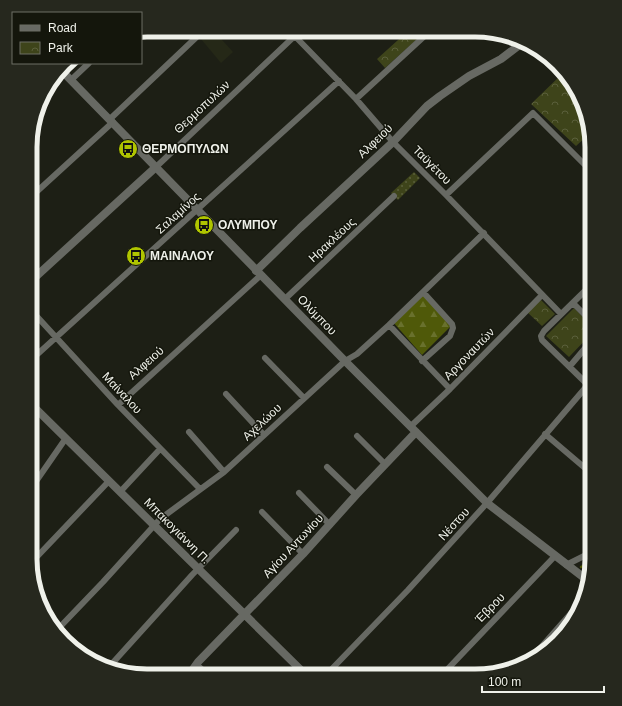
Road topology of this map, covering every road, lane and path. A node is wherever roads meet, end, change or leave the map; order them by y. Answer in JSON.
{"nodes":[{"id":1,"x":197,"y":37,"type":"edge"},
{"id":2,"x":294,"y":37,"type":"edge"},
{"id":3,"x":296,"y":37,"type":"edge"},
{"id":4,"x":423,"y":37,"type":"edge"},
{"id":5,"x":518,"y":46,"type":"edge"},
{"id":6,"x":88,"y":64,"type":"edge"},
{"id":7,"x":64,"y":74,"type":"edge"},
{"id":8,"x":71,"y":80,"type":"junction"},
{"id":9,"x":339,"y":81,"type":"junction"},
{"id":10,"x":356,"y":99,"type":"junction"},
{"id":11,"x":111,"y":121,"type":"junction"},
{"id":12,"x":394,"y":142,"type":"junction"},
{"id":13,"x":585,"y":165,"type":"edge"},
{"id":14,"x":156,"y":167,"type":"junction"},
{"id":15,"x":37,"y":191,"type":"edge"},
{"id":16,"x":446,"y":195,"type":"junction"},
{"id":17,"x":394,"y":196,"type":"dead end"},
{"id":18,"x":197,"y":210,"type":"junction"},
{"id":19,"x":484,"y":233,"type":"junction"},
{"id":20,"x":259,"y":273,"type":"junction"},
{"id":21,"x":37,"y":276,"type":"edge"},
{"id":22,"x":585,"y":291,"type":"edge"},
{"id":23,"x":424,"y":292,"type":"junction"},
{"id":24,"x":542,"y":295,"type":"junction"},
{"id":25,"x":285,"y":299,"type":"junction"},
{"id":26,"x":572,"y":303,"type":"junction"},
{"id":27,"x":561,"y":314,"type":"junction"},
{"id":28,"x":585,"y":315,"type":"edge"},
{"id":29,"x":37,"y":316,"type":"edge"},
{"id":30,"x":389,"y":325,"type":"junction"},
{"id":31,"x":57,"y":337,"type":"junction"},
{"id":32,"x":585,"y":348,"type":"edge"},
{"id":33,"x":37,"y":355,"type":"edge"},
{"id":34,"x":266,"y":358,"type":"dead end"},
{"id":35,"x":345,"y":361,"type":"junction"},
{"id":36,"x":422,"y":361,"type":"junction"},
{"id":37,"x":570,"y":366,"type":"junction"},
{"id":38,"x":585,"y":378,"type":"edge"},
{"id":39,"x":585,"y":388,"type":"edge"},
{"id":40,"x":450,"y":389,"type":"junction"},
{"id":41,"x":226,"y":394,"type":"dead end"},
{"id":42,"x":304,"y":398,"type":"junction"},
{"id":43,"x":118,"y":405,"type":"junction"},
{"id":44,"x":37,"y":410,"type":"edge"},
{"id":45,"x":413,"y":429,"type":"junction"},
{"id":46,"x":189,"y":432,"type":"dead end"},
{"id":47,"x":545,"y":434,"type":"junction"},
{"id":48,"x":264,"y":435,"type":"junction"},
{"id":49,"x":357,"y":436,"type":"dead end"},
{"id":50,"x":66,"y":438,"type":"junction"},
{"id":51,"x":160,"y":449,"type":"junction"},
{"id":52,"x":385,"y":464,"type":"junction"},
{"id":53,"x":328,"y":467,"type":"dead end"},
{"id":54,"x":585,"y":468,"type":"edge"},
{"id":55,"x":224,"y":472,"type":"junction"},
{"id":56,"x":37,"y":480,"type":"edge"},
{"id":57,"x":109,"y":481,"type":"junction"},
{"id":58,"x":200,"y":489,"type":"junction"},
{"id":59,"x":120,"y":492,"type":"junction"},
{"id":60,"x":299,"y":493,"type":"dead end"},
{"id":61,"x":356,"y":495,"type":"junction"},
{"id":62,"x":488,"y":503,"type":"junction"},
{"id":63,"x":262,"y":512,"type":"dead end"},
{"id":64,"x":330,"y":525,"type":"junction"},
{"id":65,"x":154,"y":526,"type":"junction"},
{"id":66,"x":236,"y":530,"type":"dead end"},
{"id":67,"x":303,"y":554,"type":"junction"},
{"id":68,"x":555,"y":556,"type":"junction"},
{"id":69,"x":585,"y":556,"type":"edge"},
{"id":70,"x":37,"y":557,"type":"edge"},
{"id":71,"x":566,"y":565,"type":"junction"},
{"id":72,"x":198,"y":569,"type":"junction"},
{"id":73,"x":583,"y":578,"type":"edge"},
{"id":74,"x":244,"y":614,"type":"junction"},
{"id":75,"x":570,"y":615,"type":"edge"},
{"id":76,"x":60,"y":627,"type":"edge"},
{"id":77,"x":541,"y":647,"type":"edge"},
{"id":78,"x":112,"y":663,"type":"edge"},
{"id":79,"x":196,"y":664,"type":"junction"},
{"id":80,"x":193,"y":669,"type":"edge"},
{"id":81,"x":201,"y":669,"type":"edge"},
{"id":82,"x":300,"y":669,"type":"edge"},
{"id":83,"x":332,"y":669,"type":"edge"},
{"id":84,"x":448,"y":669,"type":"edge"}],
"edges":[{"from":1,"to":11,"type":"street"},
{"from":2,"to":14,"type":"street","name":"Θερμοπυλών"},
{"from":3,"to":9,"type":"street","name":"Ταϋγέτου"},
{"from":4,"to":10,"type":"street"},
{"from":5,"to":12,"type":"street","name":"Αλφειού"},
{"from":6,"to":8,"type":"street"},
{"from":7,"to":8,"type":"street","name":"Ολύμπου"},
{"from":8,"to":11,"type":"street","name":"Ολύμπου"},
{"from":9,"to":10,"type":"street","name":"Ταϋγέτου"},
{"from":9,"to":18,"type":"street","name":"Σαλαμίνος"},
{"from":10,"to":12,"type":"street","name":"Ταϋγέτου"},
{"from":11,"to":14,"type":"street","name":"Ολύμπου"},
{"from":11,"to":15,"type":"street"},
{"from":12,"to":16,"type":"street","name":"Ταϋγέτου"},
{"from":12,"to":20,"type":"street","name":"Αλφειού"},
{"from":13,"to":16,"type":"street"},
{"from":14,"to":18,"type":"street","name":"Ολύμπου"},
{"from":14,"to":21,"type":"street","name":"Θερμοπυλών"},
{"from":16,"to":19,"type":"street","name":"Ταϋγέτου"},
{"from":17,"to":25,"type":"street","name":"Ηρακλέους"},
{"from":18,"to":20,"type":"street","name":"Ολύμπου"},
{"from":18,"to":31,"type":"street","name":"Σαλαμίνος"},
{"from":19,"to":23,"type":"street","name":"Αχελώου"},
{"from":19,"to":24,"type":"street","name":"Ταϋγέτου"},
{"from":20,"to":25,"type":"street","name":"Ολύμπου"},
{"from":20,"to":43,"type":"street","name":"Αλφειού"},
{"from":22,"to":26,"type":"street"},
{"from":23,"to":30,"type":"street","name":"Αχελώου"},
{"from":23,"to":36,"type":"street"},
{"from":24,"to":27,"type":"street","name":"Ταϋγέτου"},
{"from":24,"to":40,"type":"street","name":"Αργοναυτών"},
{"from":25,"to":35,"type":"street","name":"Ολύμπου"},
{"from":26,"to":27,"type":"street"},
{"from":26,"to":28,"type":"street"},
{"from":27,"to":37,"type":"street"},
{"from":29,"to":31,"type":"street","name":"Μαίναλου"},
{"from":30,"to":35,"type":"street","name":"Αχελώου"},
{"from":30,"to":36,"type":"street"},
{"from":31,"to":33,"type":"street","name":"Σαλαμίνος"},
{"from":31,"to":43,"type":"street","name":"Μαίναλου"},
{"from":32,"to":37,"type":"street"},
{"from":34,"to":42,"type":"street"},
{"from":35,"to":42,"type":"street","name":"Αχελώου"},
{"from":35,"to":45,"type":"street","name":"Ολύμπου"},
{"from":36,"to":40,"type":"street"},
{"from":37,"to":38,"type":"street"},
{"from":39,"to":47,"type":"street","name":"Νέστου"},
{"from":40,"to":45,"type":"street","name":"Αργοναυτών"},
{"from":41,"to":48,"type":"street"},
{"from":42,"to":48,"type":"street","name":"Αχελώου"},
{"from":43,"to":51,"type":"street","name":"Μαίναλου"},
{"from":44,"to":50,"type":"street","name":"Μπακογιάννη Π."},
{"from":45,"to":52,"type":"street","name":"Αγίου Αντωνίου"},
{"from":45,"to":62,"type":"street","name":"Ολύμπου"},
{"from":46,"to":55,"type":"street"},
{"from":47,"to":54,"type":"street"},
{"from":47,"to":62,"type":"street","name":"Νέστου"},
{"from":48,"to":55,"type":"street","name":"Αχελώου"},
{"from":49,"to":52,"type":"street"},
{"from":50,"to":56,"type":"street"},
{"from":50,"to":57,"type":"street","name":"Μπακογιάννη Π."},
{"from":51,"to":58,"type":"street","name":"Μαίναλου"},
{"from":51,"to":59,"type":"street"},
{"from":52,"to":61,"type":"street","name":"Αγίου Αντωνίου"},
{"from":53,"to":61,"type":"street"},
{"from":55,"to":58,"type":"street","name":"Αχελώου"},
{"from":57,"to":59,"type":"street","name":"Μπακογιάννη Π."},
{"from":57,"to":70,"type":"street"},
{"from":58,"to":65,"type":"street","name":"Αχελώου"},
{"from":59,"to":65,"type":"street","name":"Μπακογιάννη Π."},
{"from":60,"to":64,"type":"street"},
{"from":61,"to":64,"type":"street","name":"Αγίου Αντωνίου"},
{"from":62,"to":68,"type":"street","name":"Ολύμπου"},
{"from":62,"to":83,"type":"street","name":"Νέστου"},
{"from":63,"to":67,"type":"street"},
{"from":64,"to":67,"type":"street","name":"Αγίου Αντωνίου"},
{"from":65,"to":72,"type":"street","name":"Μπακογιάννη Π."},
{"from":65,"to":76,"type":"street","name":"Αχελώου"},
{"from":66,"to":72,"type":"street"},
{"from":67,"to":74,"type":"street","name":"Αγίου Αντωνίου"},
{"from":68,"to":71,"type":"street","name":"Ολύμπου"},
{"from":68,"to":84,"type":"street","name":"Έβρου"},
{"from":69,"to":71,"type":"street"},
{"from":71,"to":73,"type":"street","name":"Ολύμπου"},
{"from":72,"to":74,"type":"street","name":"Μπακογιάννη Π."},
{"from":72,"to":78,"type":"street"},
{"from":74,"to":79,"type":"street","name":"Αγίου Αντωνίου"},
{"from":74,"to":82,"type":"street","name":"Μπακογιάννη Π."},
{"from":75,"to":77,"type":"street"},
{"from":79,"to":80,"type":"street","name":"Αγίου Αντωνίου"},
{"from":79,"to":81,"type":"street"}]}
